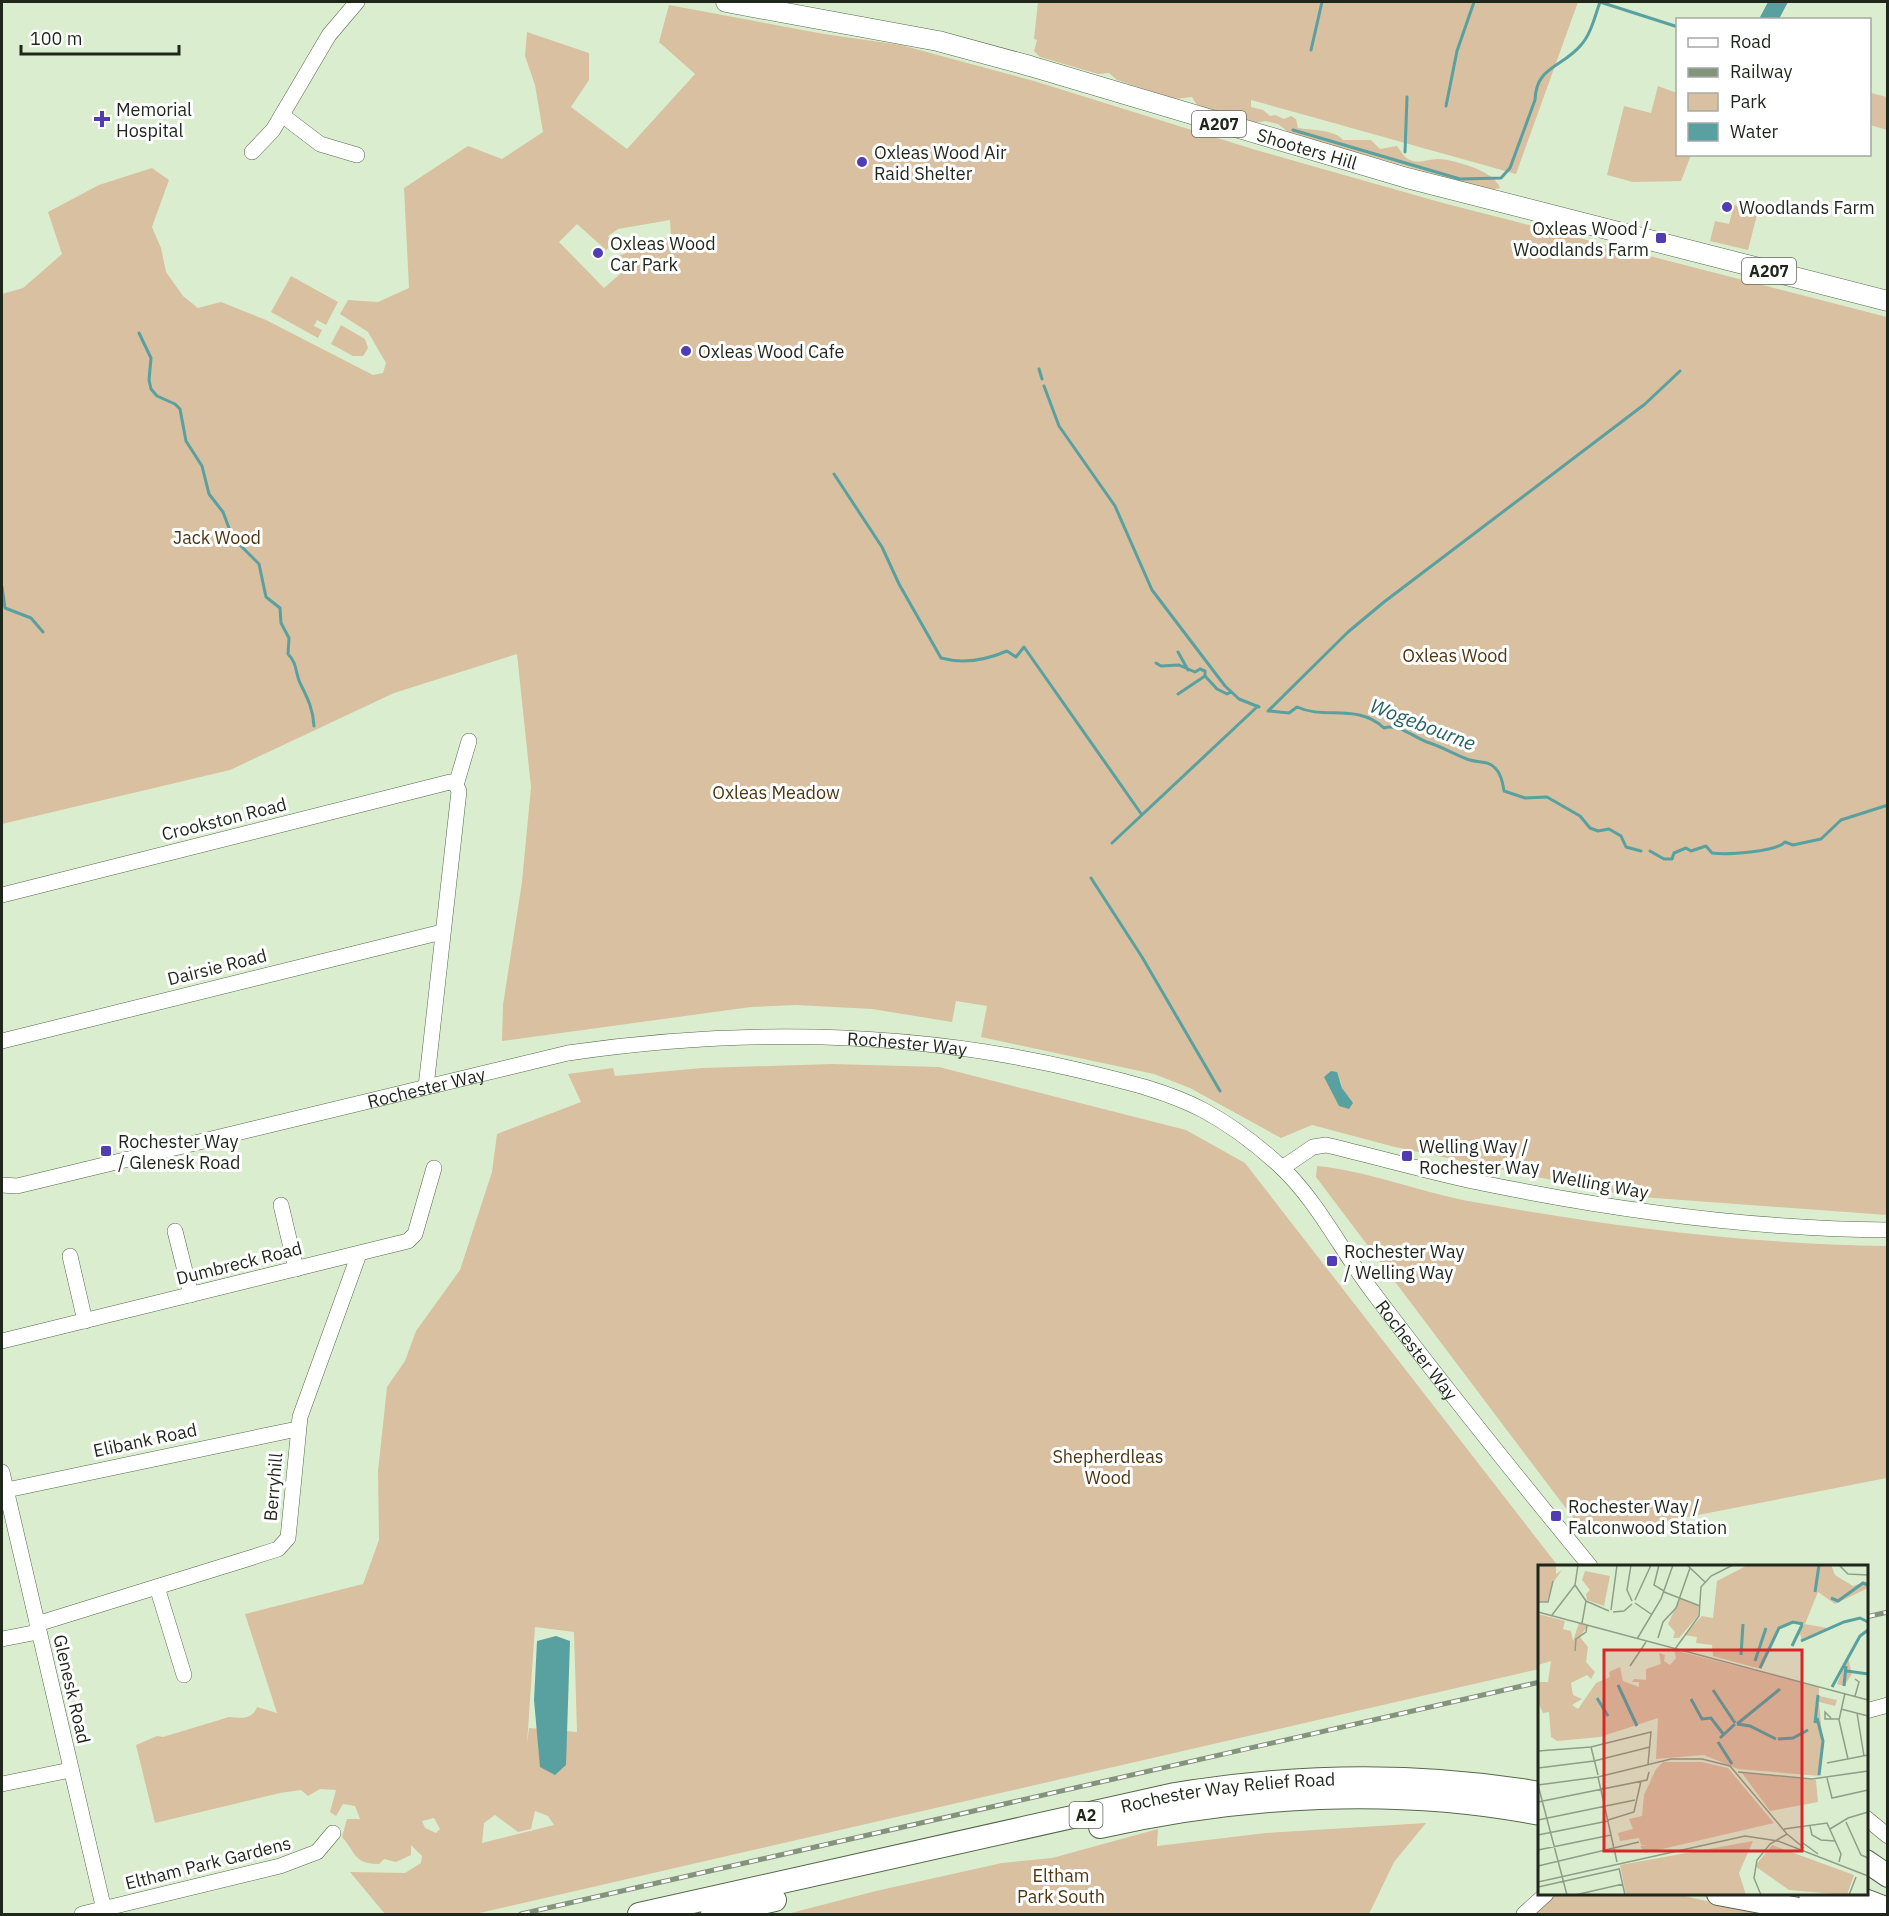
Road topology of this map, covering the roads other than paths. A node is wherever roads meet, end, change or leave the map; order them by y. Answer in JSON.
{"nodes":[{"id":1,"x":357,"y":2,"type":"edge"},
{"id":2,"x":726,"y":2,"type":"edge"},
{"id":3,"x":282,"y":115,"type":"junction"},
{"id":4,"x":252,"y":152,"type":"dead end"},
{"id":5,"x":357,"y":155,"type":"dead end"},
{"id":6,"x":1887,"y":301,"type":"edge"},
{"id":7,"x":469,"y":741,"type":"dead end"},
{"id":8,"x":456,"y":785,"type":"junction"},
{"id":9,"x":2,"y":895,"type":"edge"},
{"id":10,"x":442,"y":932,"type":"junction"},
{"id":11,"x":2,"y":1041,"type":"edge"},
{"id":12,"x":426,"y":1087,"type":"junction"},
{"id":13,"x":434,"y":1168,"type":"dead end"},
{"id":14,"x":1282,"y":1168,"type":"junction"},
{"id":15,"x":2,"y":1185,"type":"edge"},
{"id":16,"x":17,"y":1186,"type":"junction"},
{"id":17,"x":2,"y":1194,"type":"edge"},
{"id":18,"x":281,"y":1205,"type":"dead end"},
{"id":19,"x":1887,"y":1230,"type":"edge"},
{"id":20,"x":175,"y":1231,"type":"dead end"},
{"id":21,"x":359,"y":1254,"type":"junction"},
{"id":22,"x":70,"y":1256,"type":"dead end"},
{"id":23,"x":296,"y":1269,"type":"junction"},
{"id":24,"x":191,"y":1295,"type":"junction"},
{"id":25,"x":85,"y":1321,"type":"junction"},
{"id":26,"x":2,"y":1341,"type":"edge"},
{"id":27,"x":297,"y":1429,"type":"junction"},
{"id":28,"x":2,"y":1472,"type":"edge"},
{"id":29,"x":4,"y":1490,"type":"edge"},
{"id":30,"x":1589,"y":1565,"type":"edge"},
{"id":31,"x":157,"y":1587,"type":"junction"},
{"id":32,"x":38,"y":1628,"type":"junction"},
{"id":33,"x":2,"y":1639,"type":"edge"},
{"id":34,"x":184,"y":1675,"type":"dead end"},
{"id":35,"x":1887,"y":1705,"type":"edge"},
{"id":36,"x":1868,"y":1710,"type":"edge"},
{"id":37,"x":70,"y":1770,"type":"junction"},
{"id":38,"x":2,"y":1784,"type":"edge"},
{"id":39,"x":1538,"y":1793,"type":"edge"},
{"id":40,"x":1538,"y":1814,"type":"edge"},
{"id":41,"x":1868,"y":1820,"type":"edge"},
{"id":42,"x":333,"y":1833,"type":"dead end"},
{"id":43,"x":1887,"y":1836,"type":"edge"},
{"id":44,"x":1868,"y":1862,"type":"edge"},
{"id":45,"x":1887,"y":1876,"type":"edge"},
{"id":46,"x":1544,"y":1895,"type":"edge"},
{"id":47,"x":1741,"y":1895,"type":"edge"},
{"id":48,"x":1815,"y":1895,"type":"edge"},
{"id":49,"x":1835,"y":1903,"type":"edge"},
{"id":50,"x":1887,"y":1909,"type":"edge"},
{"id":51,"x":104,"y":1912,"type":"edge"},
{"id":52,"x":82,"y":1914,"type":"edge"},
{"id":53,"x":639,"y":1914,"type":"edge"},
{"id":54,"x":712,"y":1914,"type":"edge"},
{"id":55,"x":1524,"y":1914,"type":"edge"},
{"id":56,"x":1864,"y":1914,"type":"edge"}],
"edges":[{"from":1,"to":3,"type":"street"},
{"from":2,"to":6,"type":"main road","name":"Shooters Hill","number":"A207"},
{"from":3,"to":4,"type":"street"},
{"from":3,"to":5,"type":"street"},
{"from":7,"to":8,"type":"street"},
{"from":8,"to":9,"type":"street","name":"Crookston Road"},
{"from":8,"to":10,"type":"street"},
{"from":10,"to":11,"type":"street","name":"Dairsie Road"},
{"from":10,"to":12,"type":"street"},
{"from":12,"to":14,"type":"street","name":"Rochester Way"},
{"from":12,"to":16,"type":"street","name":"Rochester Way"},
{"from":13,"to":21,"type":"street","name":"Dumbreck Road"},
{"from":14,"to":19,"type":"street","name":"Welling Way"},
{"from":14,"to":30,"type":"street","name":"Rochester Way"},
{"from":15,"to":16,"type":"street","name":"Rochester Way"},
{"from":16,"to":17,"type":"street","name":"Rochester Way"},
{"from":18,"to":23,"type":"street"},
{"from":20,"to":24,"type":"street"},
{"from":21,"to":23,"type":"street","name":"Dumbreck Road"},
{"from":21,"to":27,"type":"street","name":"Berryhill"},
{"from":22,"to":25,"type":"street"},
{"from":23,"to":24,"type":"street","name":"Dumbreck Road"},
{"from":24,"to":25,"type":"street","name":"Dumbreck Road"},
{"from":25,"to":26,"type":"street","name":"Dumbreck Road"},
{"from":27,"to":29,"type":"street","name":"Elibank Road"},
{"from":27,"to":31,"type":"street","name":"Berryhill"},
{"from":28,"to":29,"type":"street","name":"Glenesk Road"},
{"from":29,"to":32,"type":"street","name":"Glenesk Road"},
{"from":31,"to":32,"type":"street","name":"Berryhill"},
{"from":31,"to":34,"type":"street"},
{"from":32,"to":33,"type":"street","name":"Berryhill"},
{"from":32,"to":37,"type":"street","name":"Glenesk Road"},
{"from":35,"to":36,"type":"street"},
{"from":37,"to":38,"type":"street"},
{"from":37,"to":51,"type":"street","name":"Glenesk Road"},
{"from":39,"to":53,"type":"highway","name":"Rochester Way Relief Road","number":"A2"},
{"from":40,"to":54,"type":"highway","name":"Rochester Way Relief Road","number":"A2"},
{"from":41,"to":43,"type":"street"},
{"from":42,"to":51,"type":"street","name":"Eltham Park Gardens"},
{"from":44,"to":45,"type":"highway"},
{"from":46,"to":55,"type":"street"},
{"from":47,"to":49,"type":"highway"},
{"from":48,"to":49,"type":"highway"},
{"from":49,"to":50,"type":"highway"},
{"from":49,"to":56,"type":"highway"},
{"from":51,"to":52,"type":"street","name":"Eltham Park Gardens"}]}
